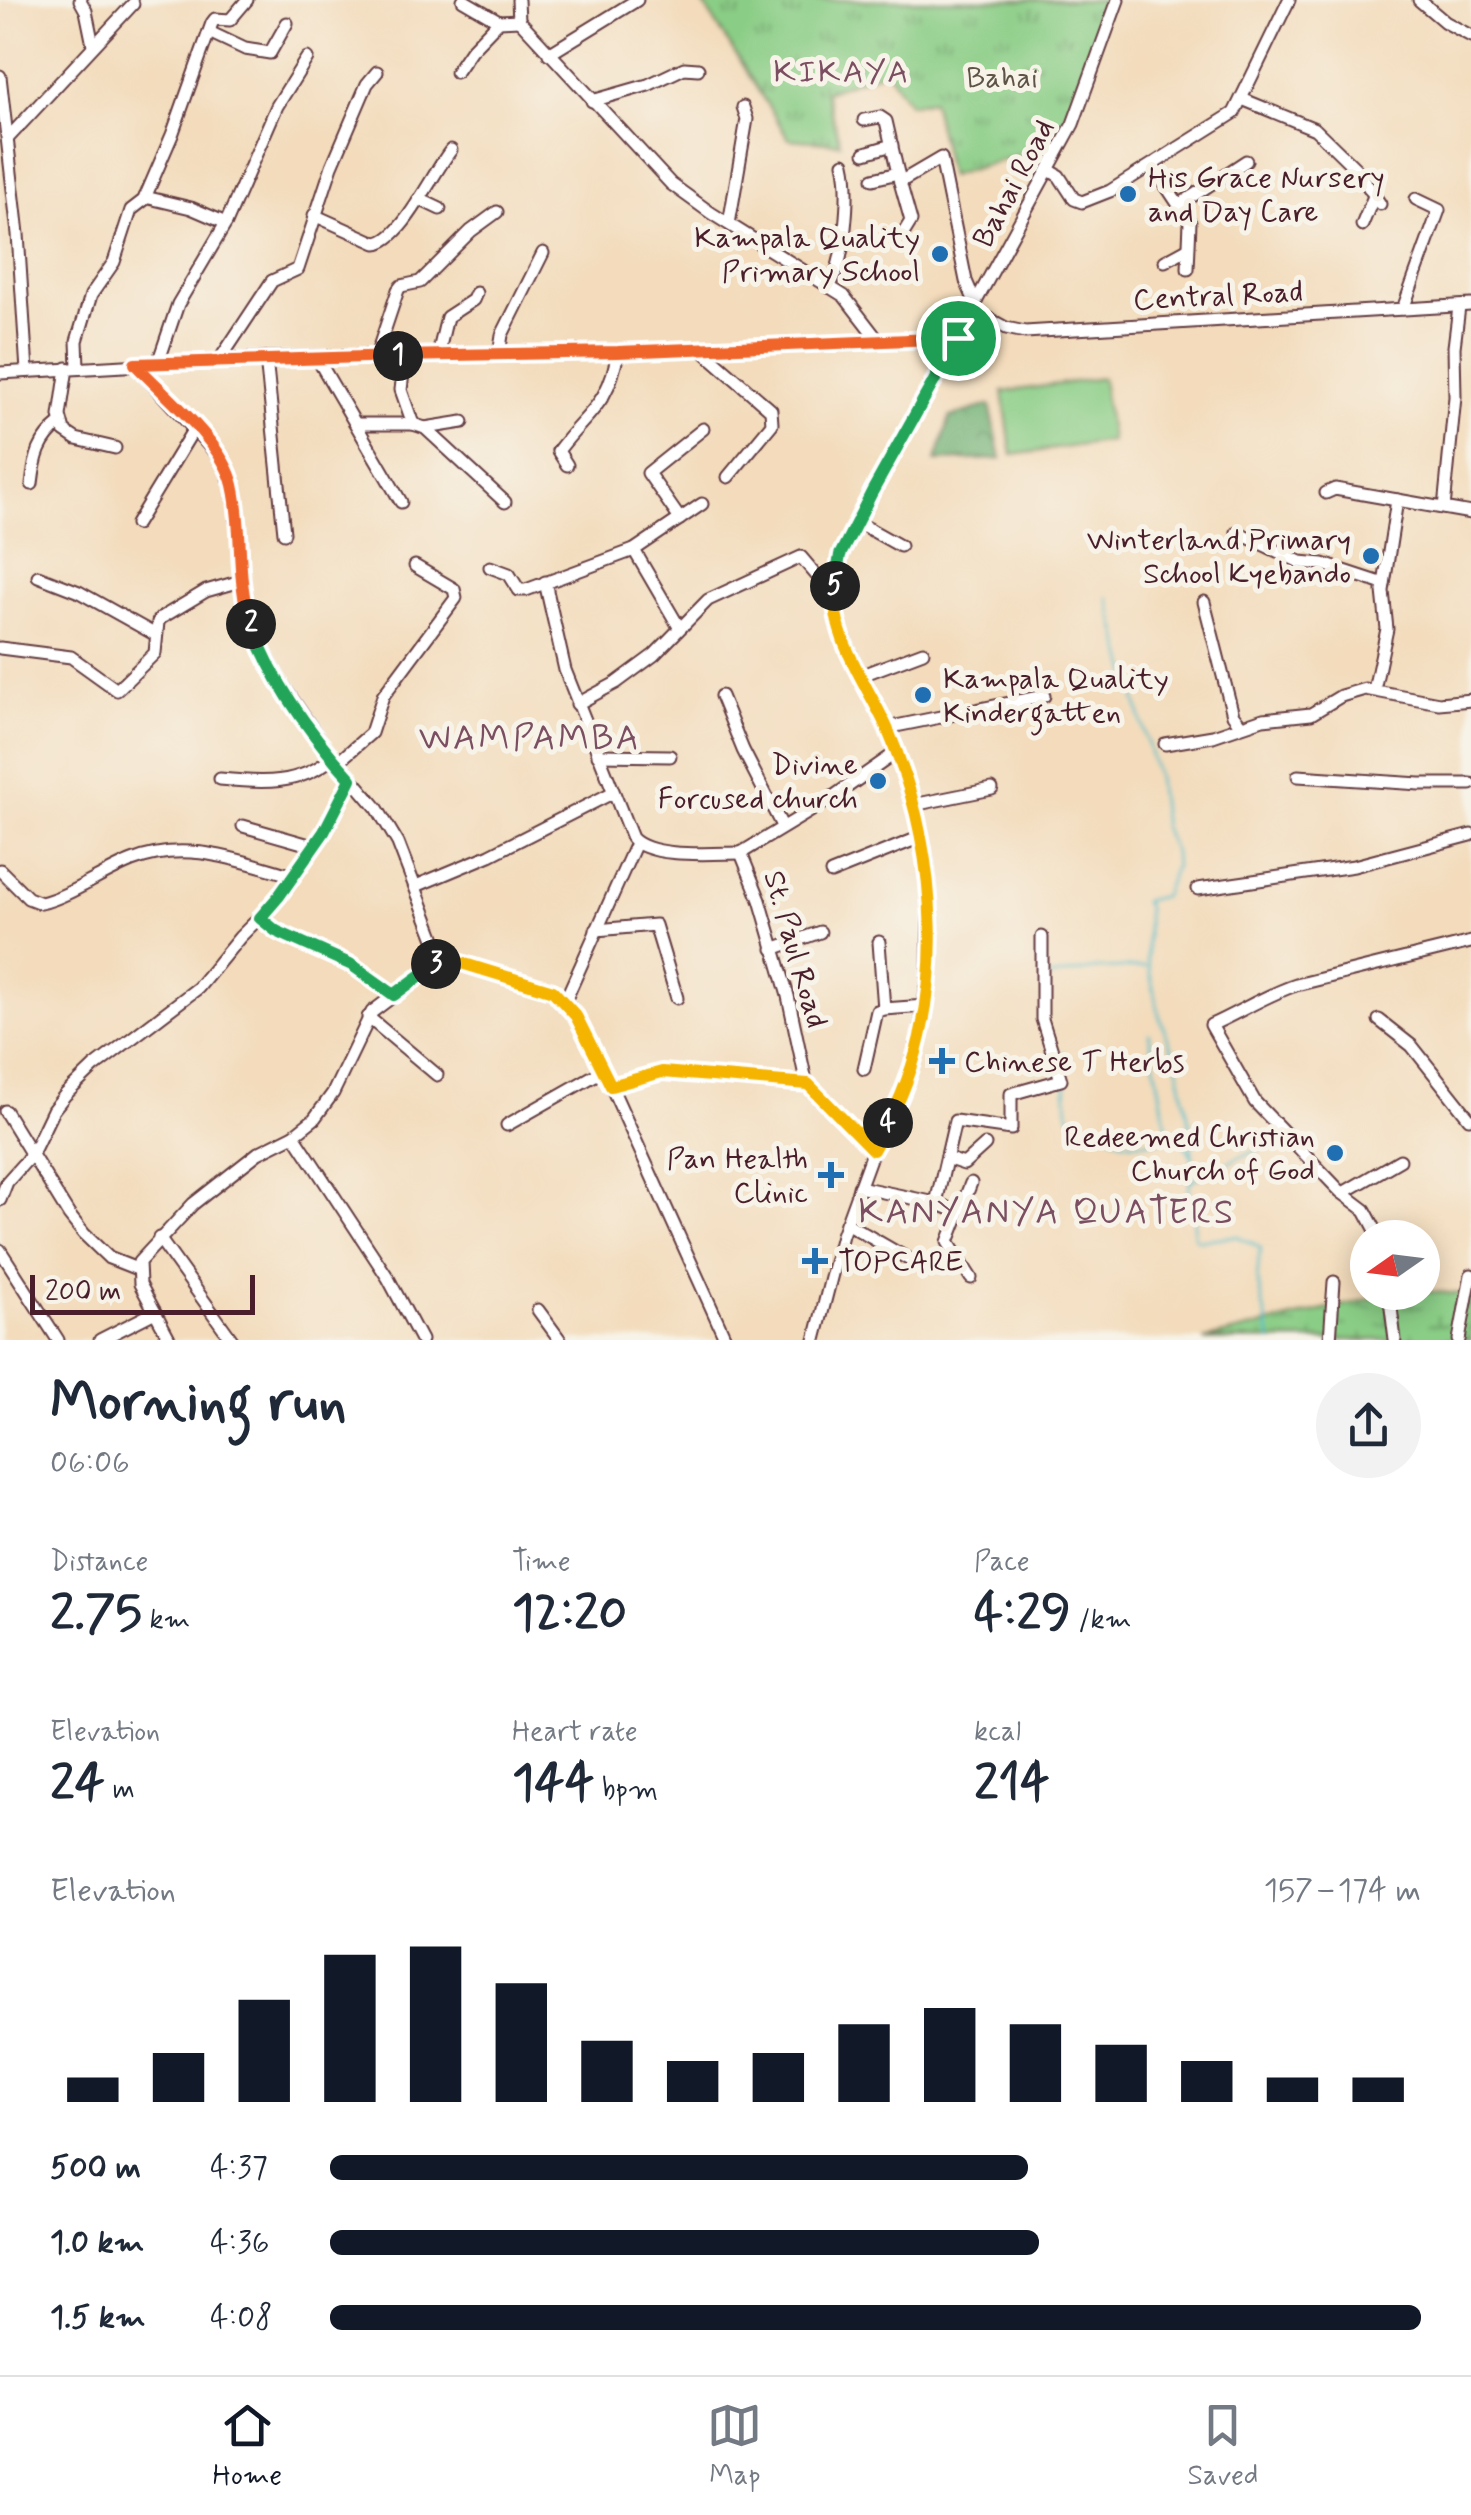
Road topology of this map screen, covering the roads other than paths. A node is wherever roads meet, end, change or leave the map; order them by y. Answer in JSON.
{"nodes":[{"id":1,"x":80,"y":0,"type":"edge"},
{"id":2,"x":247,"y":0,"type":"edge"},
{"id":3,"x":464,"y":0,"type":"edge"},
{"id":4,"x":518,"y":0,"type":"edge"},
{"id":5,"x":638,"y":0,"type":"edge"},
{"id":6,"x":1118,"y":0,"type":"edge"},
{"id":7,"x":1289,"y":0,"type":"edge"},
{"id":8,"x":1419,"y":0,"type":"edge"},
{"id":9,"x":133,"y":4,"type":"dead end"},
{"id":10,"x":520,"y":20,"type":"junction"},
{"id":11,"x":500,"y":21,"type":"junction"},
{"id":12,"x":286,"y":24,"type":"dead end"},
{"id":13,"x":209,"y":32,"type":"junction"},
{"id":14,"x":1471,"y":36,"type":"edge"},
{"id":15,"x":93,"y":44,"type":"junction"},
{"id":16,"x":549,"y":54,"type":"junction"},
{"id":17,"x":307,"y":58,"type":"dead end"},
{"id":18,"x":698,"y":69,"type":"dead end"},
{"id":19,"x":377,"y":72,"type":"dead end"},
{"id":20,"x":456,"y":72,"type":"dead end"},
{"id":21,"x":0,"y":76,"type":"edge"},
{"id":22,"x":1242,"y":99,"type":"junction"},
{"id":23,"x":592,"y":101,"type":"junction"},
{"id":24,"x":742,"y":107,"type":"dead end"},
{"id":25,"x":864,"y":120,"type":"dead end"},
{"id":26,"x":8,"y":138,"type":"junction"},
{"id":27,"x":892,"y":145,"type":"junction"},
{"id":28,"x":451,"y":150,"type":"dead end"},
{"id":29,"x":864,"y":152,"type":"dead end"},
{"id":30,"x":1246,"y":161,"type":"dead end"},
{"id":31,"x":5,"y":162,"type":"edge"},
{"id":32,"x":844,"y":163,"type":"dead end"},
{"id":33,"x":1153,"y":166,"type":"junction"},
{"id":34,"x":1049,"y":170,"type":"junction"},
{"id":35,"x":899,"y":178,"type":"junction"},
{"id":36,"x":873,"y":179,"type":"dead end"},
{"id":37,"x":145,"y":197,"type":"junction"},
{"id":38,"x":420,"y":198,"type":"junction"},
{"id":39,"x":1416,"y":199,"type":"dead end"},
{"id":40,"x":1179,"y":205,"type":"junction"},
{"id":41,"x":440,"y":209,"type":"dead end"},
{"id":42,"x":497,"y":212,"type":"dead end"},
{"id":43,"x":314,"y":215,"type":"junction"},
{"id":44,"x":226,"y":223,"type":"junction"},
{"id":45,"x":729,"y":224,"type":"junction"},
{"id":46,"x":1362,"y":224,"type":"dead end"},
{"id":47,"x":902,"y":234,"type":"dead end"},
{"id":48,"x":1188,"y":249,"type":"junction"},
{"id":49,"x":543,"y":253,"type":"dead end"},
{"id":50,"x":1165,"y":261,"type":"dead end"},
{"id":51,"x":1188,"y":269,"type":"dead end"},
{"id":52,"x":829,"y":288,"type":"junction"},
{"id":53,"x":476,"y":293,"type":"dead end"},
{"id":54,"x":1465,"y":306,"type":"edge"},
{"id":55,"x":975,"y":307,"type":"junction"},
{"id":56,"x":1403,"y":309,"type":"junction"},
{"id":57,"x":958,"y":338,"type":"junction"},
{"id":58,"x":878,"y":340,"type":"junction"},
{"id":59,"x":700,"y":348,"type":"junction"},
{"id":60,"x":618,"y":352,"type":"junction"},
{"id":61,"x":499,"y":354,"type":"junction"},
{"id":62,"x":438,"y":355,"type":"junction"},
{"id":63,"x":376,"y":356,"type":"junction"},
{"id":64,"x":406,"y":356,"type":"junction"},
{"id":65,"x":266,"y":358,"type":"junction"},
{"id":66,"x":317,"y":358,"type":"junction"},
{"id":67,"x":219,"y":360,"type":"junction"},
{"id":68,"x":158,"y":363,"type":"junction"},
{"id":69,"x":135,"y":364,"type":"junction"},
{"id":70,"x":73,"y":367,"type":"junction"},
{"id":71,"x":27,"y":370,"type":"junction"},
{"id":72,"x":0,"y":373,"type":"edge"},
{"id":73,"x":1454,"y":407,"type":"junction"},
{"id":74,"x":1471,"y":409,"type":"edge"},
{"id":75,"x":462,"y":422,"type":"dead end"},
{"id":76,"x":61,"y":423,"type":"junction"},
{"id":77,"x":357,"y":424,"type":"junction"},
{"id":78,"x":419,"y":426,"type":"junction"},
{"id":79,"x":195,"y":428,"type":"junction"},
{"id":80,"x":702,"y":429,"type":"dead end"},
{"id":81,"x":115,"y":448,"type":"dead end"},
{"id":82,"x":567,"y":465,"type":"dead end"},
{"id":83,"x":728,"y":477,"type":"dead end"},
{"id":84,"x":32,"y":484,"type":"dead end"},
{"id":85,"x":1326,"y":494,"type":"dead end"},
{"id":86,"x":1397,"y":500,"type":"junction"},
{"id":87,"x":401,"y":502,"type":"dead end"},
{"id":88,"x":505,"y":502,"type":"dead end"},
{"id":89,"x":702,"y":504,"type":"dead end"},
{"id":90,"x":1444,"y":508,"type":"junction"},
{"id":91,"x":1471,"y":513,"type":"edge"},
{"id":92,"x":680,"y":519,"type":"junction"},
{"id":93,"x":857,"y":522,"type":"junction"},
{"id":94,"x":136,"y":524,"type":"dead end"},
{"id":95,"x":1237,"y":532,"type":"dead end"},
{"id":96,"x":284,"y":533,"type":"dead end"},
{"id":97,"x":900,"y":546,"type":"dead end"},
{"id":98,"x":634,"y":550,"type":"junction"},
{"id":99,"x":415,"y":566,"type":"dead end"},
{"id":100,"x":490,"y":567,"type":"dead end"},
{"id":101,"x":38,"y":576,"type":"dead end"},
{"id":102,"x":240,"y":581,"type":"junction"},
{"id":103,"x":545,"y":582,"type":"junction"},
{"id":104,"x":835,"y":582,"type":"junction"},
{"id":105,"x":1384,"y":584,"type":"junction"},
{"id":106,"x":1204,"y":602,"type":"dead end"},
{"id":107,"x":680,"y":627,"type":"junction"},
{"id":108,"x":156,"y":635,"type":"junction"},
{"id":109,"x":0,"y":648,"type":"edge"},
{"id":110,"x":923,"y":652,"type":"dead end"},
{"id":111,"x":862,"y":675,"type":"junction"},
{"id":112,"x":1374,"y":690,"type":"junction"},
{"id":113,"x":721,"y":696,"type":"dead end"},
{"id":114,"x":1044,"y":696,"type":"dead end"},
{"id":115,"x":1471,"y":700,"type":"edge"},
{"id":116,"x":577,"y":704,"type":"junction"},
{"id":117,"x":1240,"y":724,"type":"junction"},
{"id":118,"x":886,"y":728,"type":"junction"},
{"id":119,"x":1165,"y":744,"type":"dead end"},
{"id":120,"x":896,"y":752,"type":"junction"},
{"id":121,"x":598,"y":755,"type":"junction"},
{"id":122,"x":670,"y":756,"type":"dead end"},
{"id":123,"x":334,"y":761,"type":"junction"},
{"id":124,"x":1298,"y":776,"type":"dead end"},
{"id":125,"x":220,"y":779,"type":"dead end"},
{"id":126,"x":351,"y":779,"type":"junction"},
{"id":127,"x":1471,"y":784,"type":"edge"},
{"id":128,"x":992,"y":789,"type":"dead end"},
{"id":129,"x":612,"y":793,"type":"junction"},
{"id":130,"x":914,"y":805,"type":"junction"},
{"id":131,"x":243,"y":826,"type":"dead end"},
{"id":132,"x":782,"y":826,"type":"junction"},
{"id":133,"x":1471,"y":834,"type":"edge"},
{"id":134,"x":920,"y":837,"type":"junction"},
{"id":135,"x":636,"y":843,"type":"junction"},
{"id":136,"x":313,"y":846,"type":"junction"},
{"id":137,"x":742,"y":853,"type":"junction"},
{"id":138,"x":0,"y":870,"type":"edge"},
{"id":139,"x":831,"y":873,"type":"dead end"},
{"id":140,"x":291,"y":876,"type":"junction"},
{"id":141,"x":416,"y":886,"type":"junction"},
{"id":142,"x":1198,"y":889,"type":"dead end"},
{"id":143,"x":260,"y":918,"type":"junction"},
{"id":144,"x":596,"y":930,"type":"junction"},
{"id":145,"x":820,"y":932,"type":"dead end"},
{"id":146,"x":1042,"y":937,"type":"dead end"},
{"id":147,"x":879,"y":942,"type":"dead end"},
{"id":148,"x":1471,"y":942,"type":"edge"},
{"id":149,"x":773,"y":948,"type":"junction"},
{"id":150,"x":445,"y":958,"type":"junction"},
{"id":151,"x":394,"y":995,"type":"junction"},
{"id":152,"x":677,"y":998,"type":"dead end"},
{"id":153,"x":565,"y":1001,"type":"junction"},
{"id":154,"x":924,"y":1006,"type":"junction"},
{"id":155,"x":884,"y":1009,"type":"junction"},
{"id":156,"x":368,"y":1017,"type":"junction"},
{"id":157,"x":1379,"y":1020,"type":"dead end"},
{"id":158,"x":864,"y":1069,"type":"dead end"},
{"id":159,"x":604,"y":1070,"type":"junction"},
{"id":160,"x":437,"y":1075,"type":"dead end"},
{"id":161,"x":808,"y":1084,"type":"junction"},
{"id":162,"x":611,"y":1086,"type":"junction"},
{"id":163,"x":5,"y":1111,"type":"dead end"},
{"id":164,"x":1470,"y":1121,"type":"edge"},
{"id":165,"x":507,"y":1125,"type":"dead end"},
{"id":166,"x":294,"y":1135,"type":"junction"},
{"id":167,"x":985,"y":1145,"type":"dead end"},
{"id":168,"x":873,"y":1150,"type":"junction"},
{"id":169,"x":32,"y":1154,"type":"junction"},
{"id":170,"x":948,"y":1159,"type":"junction"},
{"id":171,"x":1400,"y":1160,"type":"dead end"},
{"id":172,"x":971,"y":1183,"type":"dead end"},
{"id":173,"x":860,"y":1187,"type":"junction"},
{"id":174,"x":1343,"y":1192,"type":"junction"},
{"id":175,"x":0,"y":1200,"type":"edge"},
{"id":176,"x":936,"y":1202,"type":"junction"},
{"id":177,"x":958,"y":1212,"type":"junction"},
{"id":178,"x":1370,"y":1220,"type":"edge"},
{"id":179,"x":846,"y":1222,"type":"junction"},
{"id":180,"x":159,"y":1238,"type":"junction"},
{"id":181,"x":0,"y":1250,"type":"edge"},
{"id":182,"x":922,"y":1267,"type":"dead end"},
{"id":183,"x":137,"y":1270,"type":"junction"},
{"id":184,"x":1471,"y":1275,"type":"edge"},
{"id":185,"x":971,"y":1278,"type":"dead end"},
{"id":186,"x":1334,"y":1282,"type":"dead end"},
{"id":187,"x":538,"y":1310,"type":"dead end"},
{"id":188,"x":1391,"y":1310,"type":"edge"},
{"id":189,"x":154,"y":1312,"type":"junction"},
{"id":190,"x":58,"y":1340,"type":"edge"},
{"id":191,"x":100,"y":1340,"type":"edge"},
{"id":192,"x":170,"y":1340,"type":"edge"},
{"id":193,"x":232,"y":1340,"type":"edge"},
{"id":194,"x":422,"y":1340,"type":"edge"},
{"id":195,"x":560,"y":1340,"type":"edge"},
{"id":196,"x":726,"y":1340,"type":"edge"},
{"id":197,"x":814,"y":1340,"type":"edge"},
{"id":198,"x":1330,"y":1340,"type":"edge"},
{"id":199,"x":1395,"y":1340,"type":"edge"},
{"id":200,"x":1459,"y":1340,"type":"edge"}],
"edges":[{"from":1,"to":15,"type":"street"},
{"from":2,"to":13,"type":"street"},
{"from":3,"to":11,"type":"street"},
{"from":4,"to":10,"type":"street"},
{"from":5,"to":16,"type":"street"},
{"from":6,"to":34,"type":"street","name":"Bahai Road"},
{"from":7,"to":22,"type":"street"},
{"from":8,"to":14,"type":"street"},
{"from":9,"to":15,"type":"street"},
{"from":10,"to":11,"type":"street"},
{"from":10,"to":16,"type":"street"},
{"from":11,"to":20,"type":"street"},
{"from":12,"to":13,"type":"street"},
{"from":13,"to":37,"type":"street"},
{"from":15,"to":26,"type":"street"},
{"from":16,"to":23,"type":"street"},
{"from":17,"to":44,"type":"street"},
{"from":18,"to":23,"type":"street"},
{"from":19,"to":43,"type":"street"},
{"from":21,"to":26,"type":"street"},
{"from":22,"to":33,"type":"street"},
{"from":22,"to":46,"type":"street"},
{"from":23,"to":45,"type":"street"},
{"from":24,"to":45,"type":"street"},
{"from":25,"to":27,"type":"street"},
{"from":26,"to":31,"type":"street"},
{"from":27,"to":29,"type":"street"},
{"from":27,"to":35,"type":"street"},
{"from":28,"to":38,"type":"street"},
{"from":30,"to":40,"type":"street"},
{"from":31,"to":71,"type":"street"},
{"from":32,"to":52,"type":"street"},
{"from":33,"to":34,"type":"street"},
{"from":33,"to":40,"type":"street"},
{"from":34,"to":55,"type":"street","name":"Bahai Road"},
{"from":35,"to":36,"type":"street"},
{"from":35,"to":47,"type":"street"},
{"from":35,"to":55,"type":"street"},
{"from":37,"to":44,"type":"street"},
{"from":37,"to":70,"type":"street"},
{"from":38,"to":41,"type":"street"},
{"from":38,"to":43,"type":"street"},
{"from":39,"to":56,"type":"street"},
{"from":40,"to":48,"type":"street"},
{"from":42,"to":63,"type":"street"},
{"from":43,"to":67,"type":"street"},
{"from":44,"to":68,"type":"street"},
{"from":45,"to":52,"type":"street"},
{"from":48,"to":50,"type":"street"},
{"from":48,"to":51,"type":"street"},
{"from":49,"to":61,"type":"street"},
{"from":52,"to":58,"type":"street"},
{"from":53,"to":62,"type":"street"},
{"from":54,"to":56,"type":"street","name":"Central Road"},
{"from":54,"to":73,"type":"street"},
{"from":55,"to":56,"type":"street","name":"Central Road"},
{"from":55,"to":57,"type":"street","name":"Bahai Road"},
{"from":57,"to":58,"type":"street"},
{"from":57,"to":93,"type":"street","name":"Bahai Road"},
{"from":58,"to":59,"type":"street"},
{"from":59,"to":60,"type":"street"},
{"from":59,"to":83,"type":"street"},
{"from":60,"to":61,"type":"street"},
{"from":60,"to":82,"type":"street"},
{"from":61,"to":62,"type":"street"},
{"from":62,"to":64,"type":"street"},
{"from":63,"to":64,"type":"street"},
{"from":63,"to":66,"type":"street"},
{"from":64,"to":78,"type":"street"},
{"from":65,"to":66,"type":"street"},
{"from":65,"to":67,"type":"street"},
{"from":65,"to":96,"type":"street"},
{"from":66,"to":77,"type":"street"},
{"from":67,"to":68,"type":"street"},
{"from":68,"to":69,"type":"street"},
{"from":69,"to":70,"type":"street"},
{"from":69,"to":79,"type":"street"},
{"from":70,"to":71,"type":"street"},
{"from":70,"to":76,"type":"street"},
{"from":71,"to":72,"type":"street"},
{"from":73,"to":74,"type":"street"},
{"from":73,"to":90,"type":"street"},
{"from":75,"to":78,"type":"street"},
{"from":76,"to":81,"type":"street"},
{"from":76,"to":84,"type":"street"},
{"from":77,"to":78,"type":"street"},
{"from":77,"to":87,"type":"street"},
{"from":78,"to":88,"type":"street"},
{"from":79,"to":94,"type":"street"},
{"from":79,"to":102,"type":"street"},
{"from":80,"to":92,"type":"street"},
{"from":85,"to":86,"type":"street"},
{"from":86,"to":90,"type":"street"},
{"from":86,"to":105,"type":"street"},
{"from":89,"to":92,"type":"street"},
{"from":90,"to":91,"type":"street"},
{"from":92,"to":98,"type":"street"},
{"from":93,"to":97,"type":"street"},
{"from":93,"to":104,"type":"street","name":"Bahai Road"},
{"from":95,"to":105,"type":"street"},
{"from":98,"to":103,"type":"street"},
{"from":98,"to":107,"type":"street"},
{"from":99,"to":123,"type":"street"},
{"from":100,"to":103,"type":"street"},
{"from":101,"to":108,"type":"street"},
{"from":102,"to":108,"type":"street"},
{"from":102,"to":123,"type":"street"},
{"from":103,"to":116,"type":"street"},
{"from":104,"to":107,"type":"street"},
{"from":104,"to":111,"type":"street","name":"Bahai Road"},
{"from":105,"to":112,"type":"street"},
{"from":106,"to":117,"type":"street"},
{"from":107,"to":116,"type":"street"},
{"from":108,"to":109,"type":"street"},
{"from":110,"to":111,"type":"street"},
{"from":111,"to":118,"type":"street","name":"Bahai Road"},
{"from":112,"to":115,"type":"street"},
{"from":112,"to":117,"type":"street"},
{"from":113,"to":132,"type":"street"},
{"from":114,"to":118,"type":"street"},
{"from":116,"to":121,"type":"street"},
{"from":117,"to":119,"type":"street"},
{"from":118,"to":120,"type":"street","name":"Bahai Road"},
{"from":120,"to":130,"type":"street","name":"Bahai Road"},
{"from":120,"to":132,"type":"street"},
{"from":121,"to":122,"type":"street"},
{"from":121,"to":129,"type":"street"},
{"from":123,"to":125,"type":"street"},
{"from":123,"to":126,"type":"street"},
{"from":124,"to":127,"type":"street"},
{"from":126,"to":136,"type":"street"},
{"from":126,"to":141,"type":"street"},
{"from":128,"to":130,"type":"street"},
{"from":129,"to":135,"type":"street"},
{"from":129,"to":141,"type":"street"},
{"from":130,"to":134,"type":"street","name":"Bahai Road"},
{"from":131,"to":136,"type":"street"},
{"from":132,"to":137,"type":"street"},
{"from":133,"to":142,"type":"street"},
{"from":134,"to":139,"type":"street"},
{"from":134,"to":154,"type":"street","name":"Bahai Road"},
{"from":135,"to":137,"type":"street"},
{"from":135,"to":144,"type":"street"},
{"from":136,"to":140,"type":"street"},
{"from":137,"to":149,"type":"street","name":"St. Paul Road"},
{"from":138,"to":140,"type":"street"},
{"from":140,"to":143,"type":"street"},
{"from":141,"to":150,"type":"street"},
{"from":143,"to":151,"type":"street"},
{"from":143,"to":169,"type":"street"},
{"from":144,"to":152,"type":"street"},
{"from":144,"to":153,"type":"street"},
{"from":145,"to":149,"type":"street"},
{"from":146,"to":170,"type":"street"},
{"from":147,"to":155,"type":"street"},
{"from":148,"to":174,"type":"street"},
{"from":149,"to":161,"type":"street","name":"St. Paul Road"},
{"from":150,"to":151,"type":"street"},
{"from":150,"to":153,"type":"street"},
{"from":151,"to":156,"type":"street"},
{"from":153,"to":159,"type":"street"},
{"from":154,"to":155,"type":"street"},
{"from":154,"to":168,"type":"street","name":"Bahai Road"},
{"from":155,"to":158,"type":"street"},
{"from":156,"to":160,"type":"street"},
{"from":156,"to":166,"type":"street"},
{"from":157,"to":164,"type":"street"},
{"from":159,"to":162,"type":"street"},
{"from":159,"to":165,"type":"street"},
{"from":161,"to":162,"type":"street"},
{"from":161,"to":168,"type":"street"},
{"from":162,"to":196,"type":"street"},
{"from":163,"to":169,"type":"street"},
{"from":166,"to":180,"type":"street"},
{"from":166,"to":194,"type":"street"},
{"from":167,"to":170,"type":"street"},
{"from":168,"to":173,"type":"street","name":"Bahai Road"},
{"from":169,"to":175,"type":"street"},
{"from":169,"to":183,"type":"street"},
{"from":170,"to":176,"type":"street"},
{"from":171,"to":174,"type":"street"},
{"from":172,"to":177,"type":"street"},
{"from":173,"to":176,"type":"street"},
{"from":173,"to":179,"type":"street","name":"Bahai Road"},
{"from":174,"to":178,"type":"street"},
{"from":176,"to":177,"type":"street"},
{"from":177,"to":185,"type":"street"},
{"from":179,"to":182,"type":"street"},
{"from":179,"to":197,"type":"street","name":"Bahai Road"},
{"from":180,"to":183,"type":"street"},
{"from":180,"to":193,"type":"street"},
{"from":181,"to":190,"type":"street"},
{"from":183,"to":189,"type":"street"},
{"from":184,"to":200,"type":"street"},
{"from":186,"to":198,"type":"street"},
{"from":187,"to":195,"type":"street"},
{"from":188,"to":199,"type":"street"},
{"from":189,"to":191,"type":"street"},
{"from":189,"to":192,"type":"street"}]}
